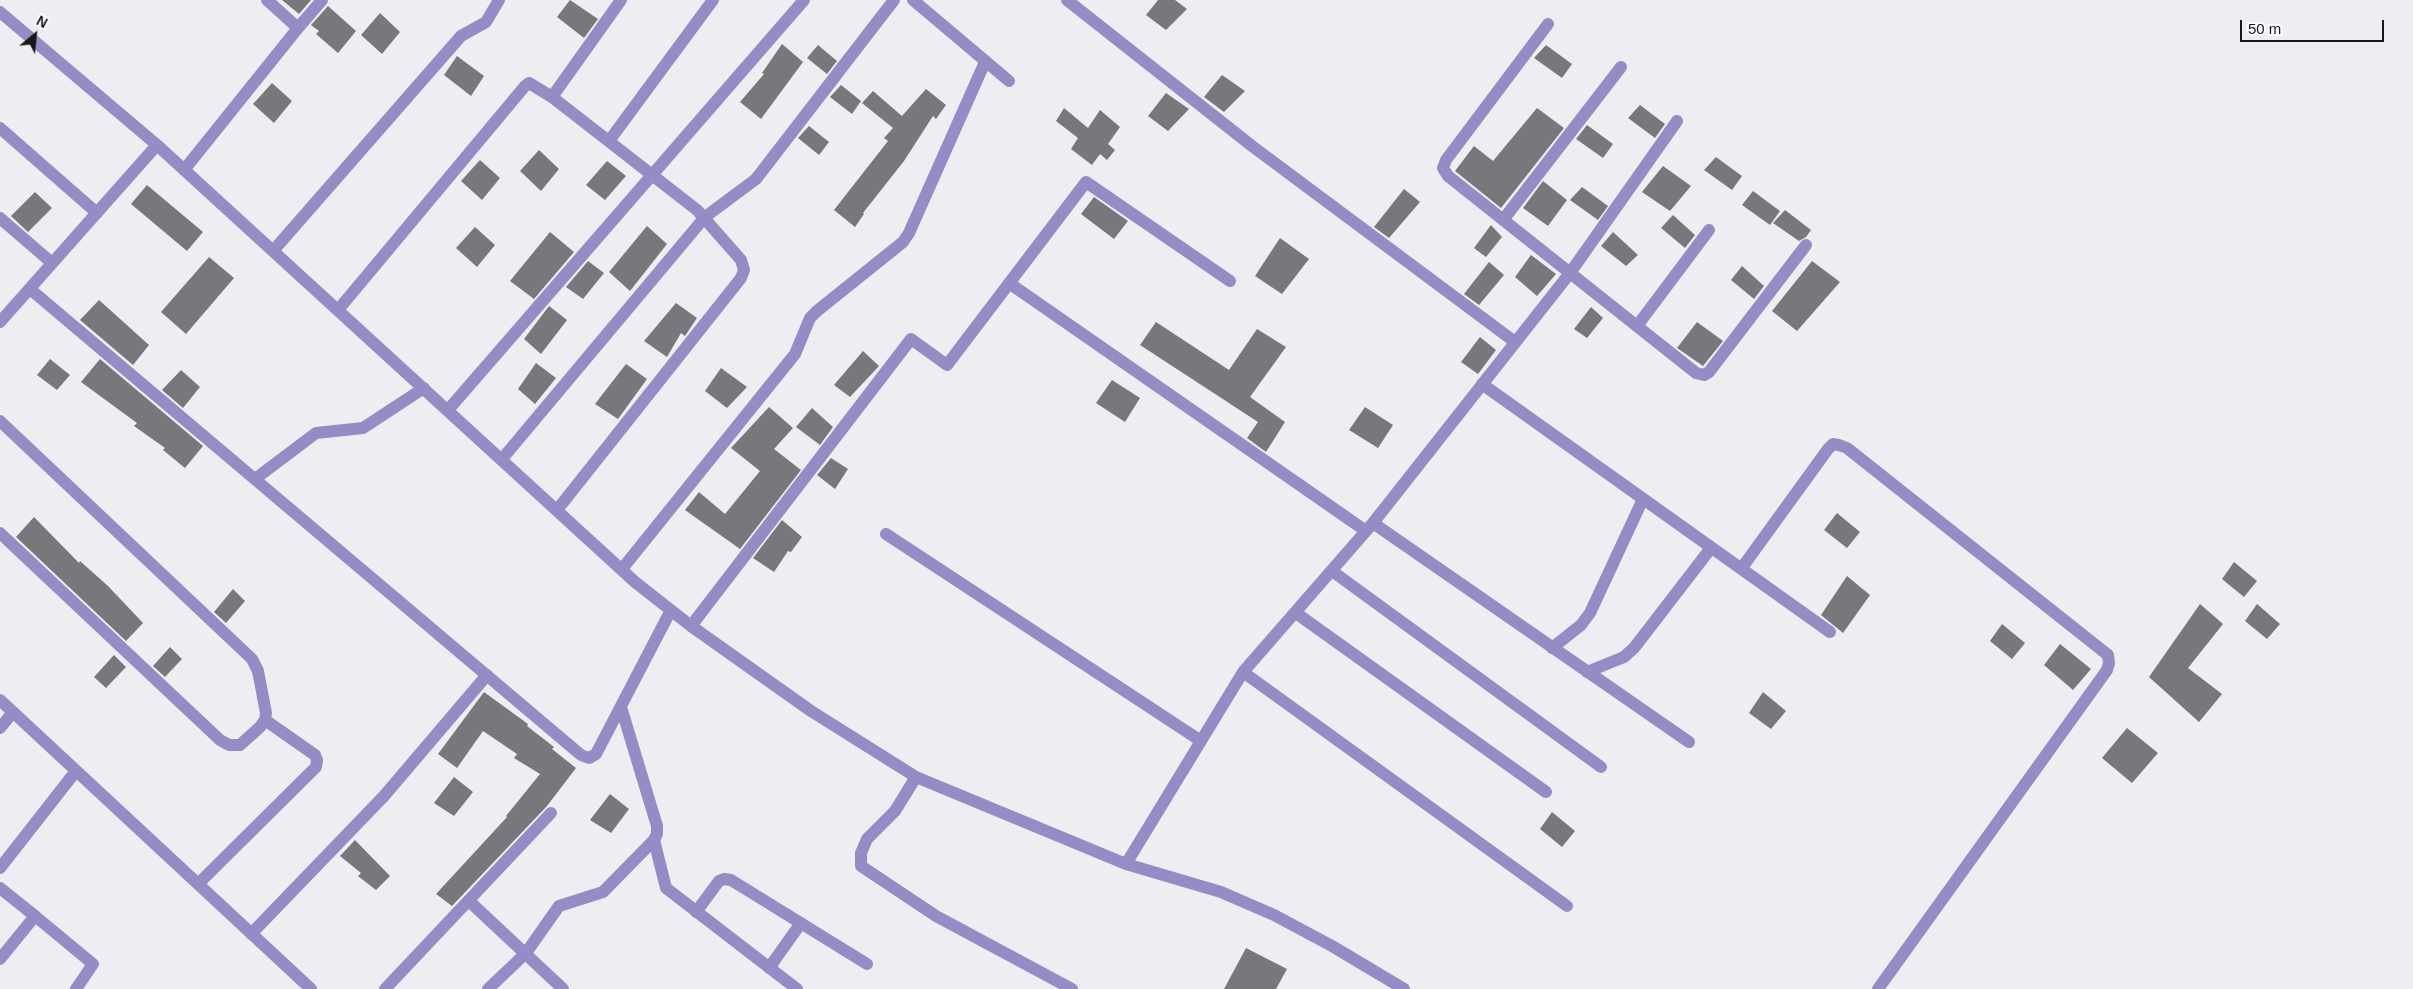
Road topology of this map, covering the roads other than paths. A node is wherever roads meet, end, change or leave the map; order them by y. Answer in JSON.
{"nodes":[{"id":1,"x":267,"y":0,"type":"edge"},
{"id":2,"x":322,"y":0,"type":"edge"},
{"id":3,"x":498,"y":0,"type":"edge"},
{"id":4,"x":621,"y":0,"type":"edge"},
{"id":5,"x":713,"y":0,"type":"edge"},
{"id":6,"x":804,"y":0,"type":"edge"},
{"id":7,"x":894,"y":0,"type":"edge"},
{"id":8,"x":913,"y":0,"type":"edge"},
{"id":9,"x":1067,"y":0,"type":"edge"},
{"id":10,"x":0,"y":12,"type":"edge"},
{"id":11,"x":1548,"y":24,"type":"dead end"},
{"id":12,"x":298,"y":28,"type":"junction"},
{"id":13,"x":986,"y":62,"type":"junction"},
{"id":14,"x":1621,"y":68,"type":"dead end"},
{"id":15,"x":1009,"y":81,"type":"dead end"},
{"id":16,"x":552,"y":97,"type":"junction"},
{"id":17,"x":1677,"y":121,"type":"dead end"},
{"id":18,"x":0,"y":128,"type":"edge"},
{"id":19,"x":609,"y":141,"type":"junction"},
{"id":20,"x":157,"y":146,"type":"junction"},
{"id":21,"x":184,"y":170,"type":"junction"},
{"id":22,"x":652,"y":174,"type":"junction"},
{"id":23,"x":97,"y":213,"type":"junction"},
{"id":24,"x":705,"y":217,"type":"junction"},
{"id":25,"x":0,"y":218,"type":"edge"},
{"id":26,"x":1503,"y":220,"type":"junction"},
{"id":27,"x":1709,"y":230,"type":"dead end"},
{"id":28,"x":1806,"y":245,"type":"dead end"},
{"id":29,"x":273,"y":251,"type":"junction"},
{"id":30,"x":52,"y":263,"type":"junction"},
{"id":31,"x":1570,"y":274,"type":"junction"},
{"id":32,"x":1230,"y":281,"type":"dead end"},
{"id":33,"x":1010,"y":283,"type":"junction"},
{"id":34,"x":30,"y":289,"type":"junction"},
{"id":35,"x":338,"y":310,"type":"junction"},
{"id":36,"x":0,"y":322,"type":"edge"},
{"id":37,"x":1637,"y":326,"type":"junction"},
{"id":38,"x":1515,"y":342,"type":"junction"},
{"id":39,"x":1482,"y":384,"type":"junction"},
{"id":40,"x":424,"y":388,"type":"junction"},
{"id":41,"x":448,"y":410,"type":"junction"},
{"id":42,"x":0,"y":421,"type":"edge"},
{"id":43,"x":502,"y":459,"type":"junction"},
{"id":44,"x":255,"y":479,"type":"junction"},
{"id":45,"x":1643,"y":499,"type":"junction"},
{"id":46,"x":557,"y":510,"type":"junction"},
{"id":47,"x":1369,"y":527,"type":"junction"},
{"id":48,"x":0,"y":533,"type":"edge"},
{"id":49,"x":886,"y":534,"type":"dead end"},
{"id":50,"x":1711,"y":548,"type":"junction"},
{"id":51,"x":1741,"y":569,"type":"junction"},
{"id":52,"x":622,"y":570,"type":"junction"},
{"id":53,"x":1332,"y":571,"type":"junction"},
{"id":54,"x":670,"y":610,"type":"junction"},
{"id":55,"x":1296,"y":613,"type":"junction"},
{"id":56,"x":691,"y":626,"type":"junction"},
{"id":57,"x":1830,"y":632,"type":"dead end"},
{"id":58,"x":1552,"y":648,"type":"junction"},
{"id":59,"x":1243,"y":672,"type":"junction"},
{"id":60,"x":1588,"y":672,"type":"junction"},
{"id":61,"x":487,"y":675,"type":"junction"},
{"id":62,"x":0,"y":700,"type":"edge"},
{"id":63,"x":621,"y":707,"type":"junction"},
{"id":64,"x":13,"y":712,"type":"junction"},
{"id":65,"x":265,"y":720,"type":"junction"},
{"id":66,"x":0,"y":728,"type":"edge"},
{"id":67,"x":1201,"y":741,"type":"junction"},
{"id":68,"x":1688,"y":742,"type":"dead end"},
{"id":69,"x":1601,"y":767,"type":"dead end"},
{"id":70,"x":76,"y":771,"type":"junction"},
{"id":71,"x":916,"y":777,"type":"junction"},
{"id":72,"x":1546,"y":792,"type":"dead end"},
{"id":73,"x":551,"y":813,"type":"dead end"},
{"id":74,"x":654,"y":840,"type":"junction"},
{"id":75,"x":1126,"y":864,"type":"junction"},
{"id":76,"x":0,"y":868,"type":"edge"},
{"id":77,"x":198,"y":884,"type":"junction"},
{"id":78,"x":0,"y":888,"type":"edge"},
{"id":79,"x":469,"y":900,"type":"junction"},
{"id":80,"x":1567,"y":906,"type":"dead end"},
{"id":81,"x":696,"y":912,"type":"junction"},
{"id":82,"x":35,"y":916,"type":"junction"},
{"id":83,"x":801,"y":923,"type":"junction"},
{"id":84,"x":252,"y":934,"type":"junction"},
{"id":85,"x":526,"y":954,"type":"junction"},
{"id":86,"x":0,"y":959,"type":"edge"},
{"id":87,"x":867,"y":964,"type":"dead end"},
{"id":88,"x":769,"y":968,"type":"junction"},
{"id":89,"x":80,"y":988,"type":"edge"},
{"id":90,"x":311,"y":989,"type":"edge"},
{"id":91,"x":386,"y":989,"type":"edge"},
{"id":92,"x":488,"y":989,"type":"edge"},
{"id":93,"x":563,"y":989,"type":"edge"},
{"id":94,"x":797,"y":989,"type":"edge"},
{"id":95,"x":1072,"y":989,"type":"edge"},
{"id":96,"x":1404,"y":989,"type":"edge"},
{"id":97,"x":1878,"y":989,"type":"edge"}],
"edges":[{"from":1,"to":12,"type":"street"},
{"from":2,"to":12,"type":"street"},
{"from":3,"to":29,"type":"street"},
{"from":4,"to":16,"type":"street"},
{"from":5,"to":19,"type":"street"},
{"from":6,"to":22,"type":"street"},
{"from":7,"to":24,"type":"street"},
{"from":8,"to":13,"type":"street"},
{"from":9,"to":38,"type":"street"},
{"from":10,"to":20,"type":"street"},
{"from":11,"to":26,"type":"street"},
{"from":12,"to":21,"type":"street"},
{"from":13,"to":15,"type":"street"},
{"from":13,"to":52,"type":"street"},
{"from":14,"to":26,"type":"street"},
{"from":16,"to":19,"type":"street"},
{"from":16,"to":35,"type":"street"},
{"from":17,"to":31,"type":"street"},
{"from":18,"to":23,"type":"street"},
{"from":19,"to":22,"type":"street"},
{"from":20,"to":21,"type":"street"},
{"from":20,"to":23,"type":"street"},
{"from":21,"to":29,"type":"street"},
{"from":22,"to":24,"type":"street"},
{"from":22,"to":41,"type":"street"},
{"from":23,"to":30,"type":"street"},
{"from":24,"to":43,"type":"street"},
{"from":24,"to":46,"type":"street"},
{"from":25,"to":30,"type":"street"},
{"from":26,"to":31,"type":"street"},
{"from":27,"to":37,"type":"street"},
{"from":28,"to":37,"type":"street"},
{"from":29,"to":35,"type":"street"},
{"from":30,"to":34,"type":"street"},
{"from":31,"to":37,"type":"street"},
{"from":31,"to":38,"type":"street"},
{"from":32,"to":33,"type":"street"},
{"from":33,"to":47,"type":"street"},
{"from":33,"to":56,"type":"street"},
{"from":34,"to":36,"type":"street"},
{"from":34,"to":44,"type":"street"},
{"from":35,"to":40,"type":"street"},
{"from":38,"to":39,"type":"street"},
{"from":39,"to":45,"type":"street"},
{"from":39,"to":47,"type":"street"},
{"from":40,"to":41,"type":"street"},
{"from":40,"to":44,"type":"street"},
{"from":41,"to":43,"type":"street"},
{"from":42,"to":65,"type":"street"},
{"from":43,"to":46,"type":"street"},
{"from":44,"to":61,"type":"street"},
{"from":45,"to":50,"type":"street"},
{"from":45,"to":58,"type":"street"},
{"from":46,"to":52,"type":"street"},
{"from":47,"to":53,"type":"street"},
{"from":47,"to":58,"type":"street"},
{"from":48,"to":65,"type":"street"},
{"from":49,"to":67,"type":"street"},
{"from":50,"to":51,"type":"street"},
{"from":50,"to":60,"type":"street"},
{"from":51,"to":57,"type":"street"},
{"from":51,"to":97,"type":"street"},
{"from":52,"to":54,"type":"street"},
{"from":53,"to":55,"type":"street"},
{"from":53,"to":69,"type":"street"},
{"from":54,"to":56,"type":"street"},
{"from":54,"to":63,"type":"street"},
{"from":55,"to":59,"type":"street"},
{"from":55,"to":72,"type":"street"},
{"from":56,"to":71,"type":"street"},
{"from":58,"to":60,"type":"street"},
{"from":59,"to":67,"type":"street"},
{"from":59,"to":80,"type":"street"},
{"from":60,"to":68,"type":"street"},
{"from":61,"to":63,"type":"street"},
{"from":61,"to":84,"type":"street"},
{"from":62,"to":64,"type":"street"},
{"from":63,"to":74,"type":"street"},
{"from":64,"to":66,"type":"street"},
{"from":64,"to":70,"type":"street"},
{"from":65,"to":77,"type":"street"},
{"from":67,"to":75,"type":"street"},
{"from":70,"to":76,"type":"street"},
{"from":70,"to":77,"type":"street"},
{"from":71,"to":75,"type":"street"},
{"from":71,"to":95,"type":"street"},
{"from":73,"to":79,"type":"street"},
{"from":74,"to":81,"type":"street"},
{"from":74,"to":85,"type":"street"},
{"from":75,"to":96,"type":"street"},
{"from":77,"to":84,"type":"street"},
{"from":78,"to":82,"type":"street"},
{"from":79,"to":85,"type":"street"},
{"from":79,"to":91,"type":"street"},
{"from":81,"to":83,"type":"street"},
{"from":81,"to":88,"type":"street"},
{"from":82,"to":86,"type":"street"},
{"from":82,"to":89,"type":"street"},
{"from":83,"to":87,"type":"street"},
{"from":83,"to":88,"type":"street"},
{"from":84,"to":90,"type":"street"},
{"from":85,"to":92,"type":"street"},
{"from":85,"to":93,"type":"street"},
{"from":88,"to":94,"type":"street"}]}
